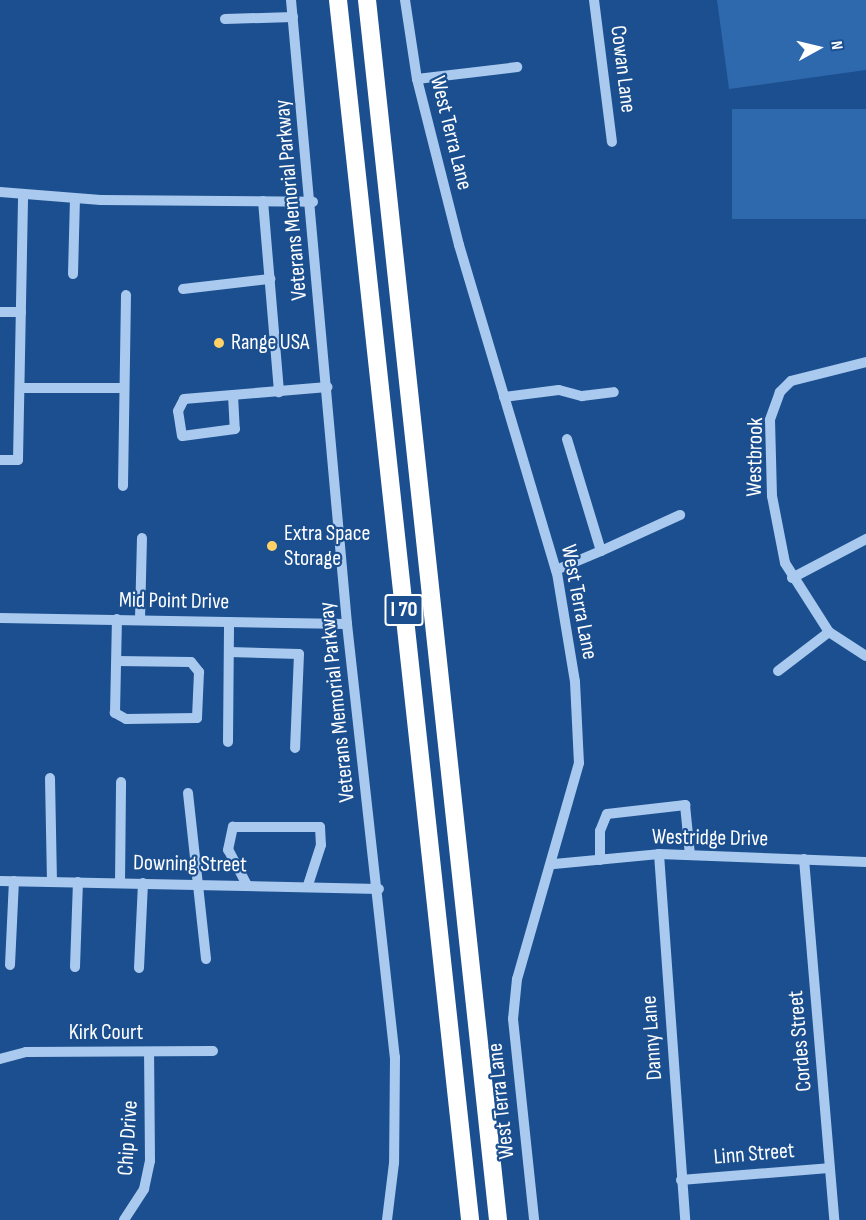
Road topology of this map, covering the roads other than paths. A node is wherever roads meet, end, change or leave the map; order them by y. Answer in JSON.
{"nodes":[{"id":1,"x":291,"y":0,"type":"edge"},
{"id":2,"x":338,"y":0,"type":"edge"},
{"id":3,"x":367,"y":0,"type":"edge"},
{"id":4,"x":405,"y":0,"type":"edge"},
{"id":5,"x":594,"y":0,"type":"edge"},
{"id":6,"x":293,"y":17,"type":"junction"},
{"id":7,"x":225,"y":19,"type":"dead end"},
{"id":8,"x":518,"y":67,"type":"dead end"},
{"id":9,"x":417,"y":79,"type":"junction"},
{"id":10,"x":612,"y":142,"type":"dead end"},
{"id":11,"x":0,"y":192,"type":"edge"},
{"id":12,"x":23,"y":196,"type":"junction"},
{"id":13,"x":75,"y":199,"type":"junction"},
{"id":14,"x":263,"y":201,"type":"junction"},
{"id":15,"x":313,"y":202,"type":"junction"},
{"id":16,"x":73,"y":274,"type":"dead end"},
{"id":17,"x":270,"y":279,"type":"junction"},
{"id":18,"x":183,"y":289,"type":"dead end"},
{"id":19,"x":126,"y":295,"type":"dead end"},
{"id":20,"x":0,"y":312,"type":"edge"},
{"id":21,"x":21,"y":312,"type":"junction"},
{"id":22,"x":866,"y":362,"type":"edge"},
{"id":23,"x":328,"y":387,"type":"junction"},
{"id":24,"x":20,"y":388,"type":"junction"},
{"id":25,"x":124,"y":388,"type":"junction"},
{"id":26,"x":279,"y":392,"type":"junction"},
{"id":27,"x":614,"y":392,"type":"dead end"},
{"id":28,"x":233,"y":395,"type":"junction"},
{"id":29,"x":504,"y":397,"type":"junction"},
{"id":30,"x":567,"y":439,"type":"dead end"},
{"id":31,"x":0,"y":460,"type":"edge"},
{"id":32,"x":123,"y":486,"type":"dead end"},
{"id":33,"x":680,"y":515,"type":"dead end"},
{"id":34,"x":142,"y":538,"type":"dead end"},
{"id":35,"x":866,"y":539,"type":"edge"},
{"id":36,"x":601,"y":551,"type":"junction"},
{"id":37,"x":556,"y":570,"type":"junction"},
{"id":38,"x":792,"y":578,"type":"junction"},
{"id":39,"x":0,"y":618,"type":"edge"},
{"id":40,"x":117,"y":619,"type":"junction"},
{"id":41,"x":140,"y":619,"type":"junction"},
{"id":42,"x":229,"y":622,"type":"junction"},
{"id":43,"x":347,"y":624,"type":"junction"},
{"id":44,"x":830,"y":632,"type":"junction"},
{"id":45,"x":229,"y":652,"type":"junction"},
{"id":46,"x":866,"y":656,"type":"edge"},
{"id":47,"x":117,"y":661,"type":"junction"},
{"id":48,"x":778,"y":671,"type":"dead end"},
{"id":49,"x":228,"y":742,"type":"dead end"},
{"id":50,"x":295,"y":747,"type":"dead end"},
{"id":51,"x":50,"y":778,"type":"dead end"},
{"id":52,"x":121,"y":782,"type":"dead end"},
{"id":53,"x":188,"y":793,"type":"dead end"},
{"id":54,"x":659,"y":854,"type":"junction"},
{"id":55,"x":690,"y":855,"type":"junction"},
{"id":56,"x":804,"y":859,"type":"junction"},
{"id":57,"x":600,"y":860,"type":"junction"},
{"id":58,"x":866,"y":862,"type":"edge"},
{"id":59,"x":554,"y":864,"type":"junction"},
{"id":60,"x":0,"y":880,"type":"edge"},
{"id":61,"x":14,"y":880,"type":"junction"},
{"id":62,"x":52,"y":881,"type":"junction"},
{"id":63,"x":78,"y":882,"type":"junction"},
{"id":64,"x":120,"y":883,"type":"junction"},
{"id":65,"x":143,"y":883,"type":"junction"},
{"id":66,"x":197,"y":884,"type":"junction"},
{"id":67,"x":247,"y":885,"type":"junction"},
{"id":68,"x":308,"y":885,"type":"junction"},
{"id":69,"x":379,"y":889,"type":"junction"},
{"id":70,"x":206,"y":959,"type":"dead end"},
{"id":71,"x":10,"y":966,"type":"dead end"},
{"id":72,"x":75,"y":967,"type":"dead end"},
{"id":73,"x":139,"y":969,"type":"dead end"},
{"id":74,"x":213,"y":1051,"type":"dead end"},
{"id":75,"x":149,"y":1053,"type":"junction"},
{"id":76,"x":0,"y":1059,"type":"edge"},
{"id":77,"x":830,"y":1168,"type":"junction"},
{"id":78,"x":681,"y":1180,"type":"junction"},
{"id":79,"x":124,"y":1220,"type":"edge"},
{"id":80,"x":387,"y":1220,"type":"edge"},
{"id":81,"x":470,"y":1220,"type":"edge"},
{"id":82,"x":498,"y":1220,"type":"edge"},
{"id":83,"x":534,"y":1220,"type":"edge"},
{"id":84,"x":685,"y":1220,"type":"edge"},
{"id":85,"x":834,"y":1220,"type":"edge"}],
"edges":[{"from":1,"to":6,"type":"street","name":"Veterans Memorial Parkway"},
{"from":2,"to":81,"type":"highway","number":"I 70"},
{"from":3,"to":82,"type":"highway","number":"I 70"},
{"from":4,"to":9,"type":"street","name":"West Terra Lane"},
{"from":5,"to":10,"type":"street","name":"Cowan Lane"},
{"from":6,"to":7,"type":"street"},
{"from":6,"to":15,"type":"street","name":"Veterans Memorial Parkway"},
{"from":8,"to":9,"type":"street"},
{"from":9,"to":29,"type":"street","name":"West Terra Lane"},
{"from":11,"to":12,"type":"street"},
{"from":12,"to":13,"type":"street"},
{"from":12,"to":21,"type":"street"},
{"from":13,"to":14,"type":"street"},
{"from":13,"to":16,"type":"street"},
{"from":14,"to":15,"type":"street"},
{"from":14,"to":17,"type":"street"},
{"from":15,"to":23,"type":"street","name":"Veterans Memorial Parkway"},
{"from":17,"to":18,"type":"street"},
{"from":17,"to":26,"type":"street"},
{"from":19,"to":25,"type":"street"},
{"from":20,"to":21,"type":"street"},
{"from":21,"to":24,"type":"street"},
{"from":22,"to":38,"type":"street","name":"Westbrook"},
{"from":23,"to":26,"type":"street"},
{"from":23,"to":43,"type":"street","name":"Veterans Memorial Parkway"},
{"from":24,"to":25,"type":"street"},
{"from":24,"to":31,"type":"street"},
{"from":25,"to":32,"type":"street"},
{"from":26,"to":28,"type":"street"},
{"from":27,"to":29,"type":"street"},
{"from":28,"to":28,"type":"street"},
{"from":29,"to":37,"type":"street","name":"West Terra Lane"},
{"from":30,"to":36,"type":"street"},
{"from":33,"to":36,"type":"street"},
{"from":34,"to":41,"type":"street"},
{"from":35,"to":38,"type":"street"},
{"from":36,"to":37,"type":"street"},
{"from":37,"to":59,"type":"street","name":"West Terra Lane"},
{"from":38,"to":44,"type":"street","name":"Westbrook"},
{"from":39,"to":40,"type":"street","name":"Mid Point Drive"},
{"from":40,"to":41,"type":"street","name":"Mid Point Drive"},
{"from":40,"to":47,"type":"street"},
{"from":41,"to":42,"type":"street","name":"Mid Point Drive"},
{"from":42,"to":43,"type":"street","name":"Mid Point Drive"},
{"from":42,"to":45,"type":"street"},
{"from":43,"to":69,"type":"street","name":"Veterans Memorial Parkway"},
{"from":44,"to":46,"type":"street"},
{"from":44,"to":48,"type":"street"},
{"from":45,"to":49,"type":"street"},
{"from":45,"to":50,"type":"street"},
{"from":47,"to":47,"type":"street"},
{"from":51,"to":62,"type":"street"},
{"from":52,"to":64,"type":"street"},
{"from":53,"to":66,"type":"street"},
{"from":54,"to":55,"type":"street","name":"Westridge Drive"},
{"from":54,"to":57,"type":"street","name":"Westridge Drive"},
{"from":54,"to":78,"type":"street","name":"Danny Lane"},
{"from":55,"to":56,"type":"street","name":"Westridge Drive"},
{"from":55,"to":57,"type":"street"},
{"from":56,"to":58,"type":"street","name":"Westridge Drive"},
{"from":56,"to":77,"type":"street","name":"Cordes Street"},
{"from":57,"to":59,"type":"street","name":"Westridge Drive"},
{"from":59,"to":83,"type":"street","name":"West Terra Lane"},
{"from":60,"to":61,"type":"street","name":"Downing Street"},
{"from":61,"to":62,"type":"street","name":"Downing Street"},
{"from":61,"to":71,"type":"street"},
{"from":62,"to":63,"type":"street","name":"Downing Street"},
{"from":63,"to":64,"type":"street","name":"Downing Street"},
{"from":63,"to":72,"type":"street"},
{"from":64,"to":65,"type":"street","name":"Downing Street"},
{"from":65,"to":66,"type":"street","name":"Downing Street"},
{"from":65,"to":73,"type":"street"},
{"from":66,"to":67,"type":"street","name":"Downing Street"},
{"from":66,"to":70,"type":"street"},
{"from":67,"to":68,"type":"street","name":"Downing Street"},
{"from":67,"to":68,"type":"street"},
{"from":68,"to":69,"type":"street","name":"Downing Street"},
{"from":69,"to":80,"type":"street","name":"Veterans Memorial Parkway"},
{"from":74,"to":75,"type":"street","name":"Kirk Court"},
{"from":75,"to":76,"type":"street","name":"Kirk Court"},
{"from":75,"to":79,"type":"street","name":"Chip Drive"},
{"from":77,"to":78,"type":"street","name":"Linn Street"},
{"from":77,"to":85,"type":"street","name":"Cordes Street"},
{"from":78,"to":84,"type":"street","name":"Danny Lane"}]}
